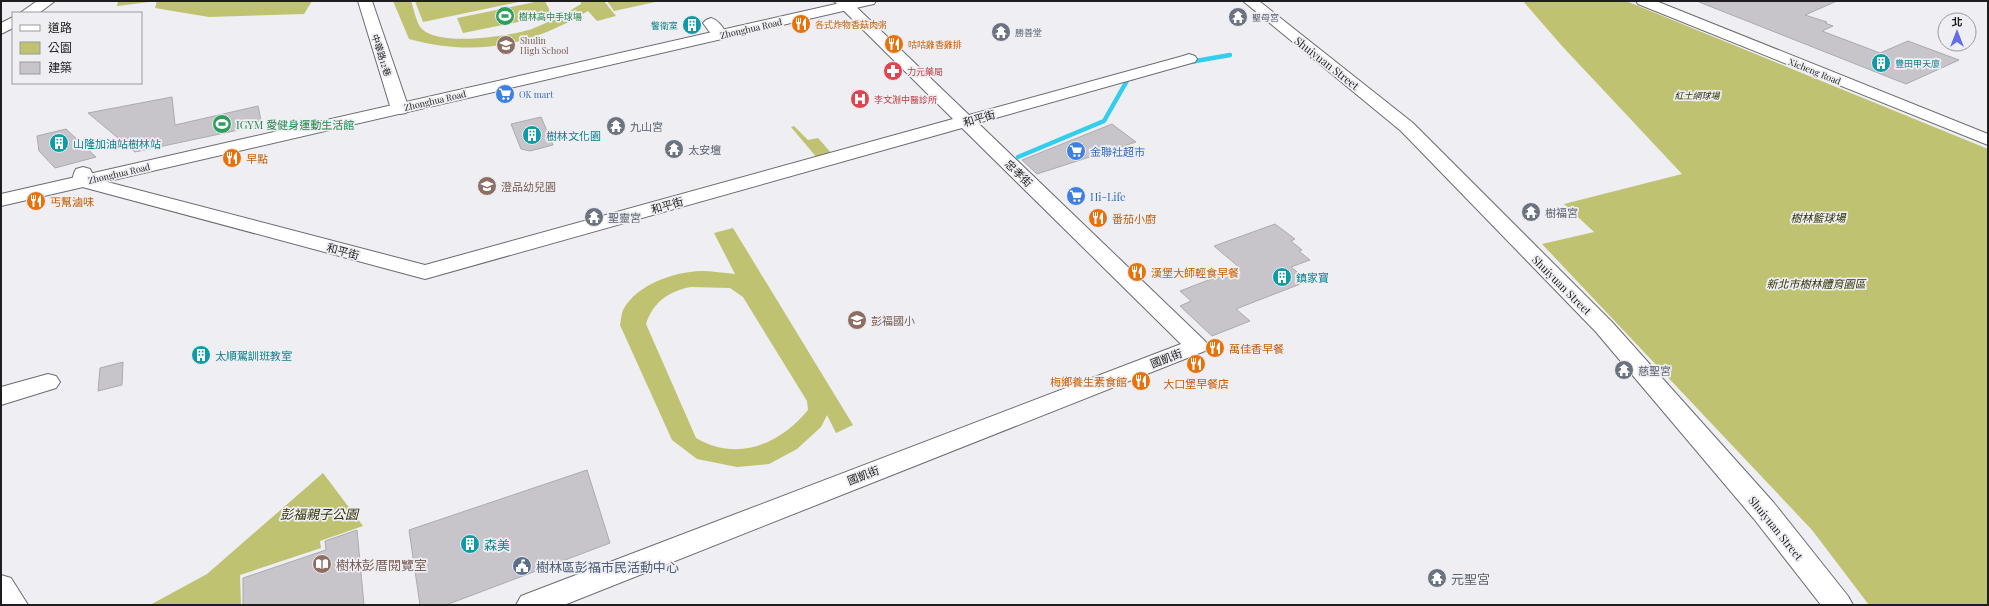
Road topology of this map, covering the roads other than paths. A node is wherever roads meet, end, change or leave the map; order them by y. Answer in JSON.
{"nodes":[{"id":1,"x":48,"y":1,"type":"edge"},
{"id":2,"x":365,"y":1,"type":"edge"},
{"id":3,"x":869,"y":1,"type":"edge"},
{"id":4,"x":1250,"y":1,"type":"edge"},
{"id":5,"x":1643,"y":1,"type":"edge"},
{"id":6,"x":1673,"y":1,"type":"edge"},
{"id":7,"x":843,"y":3,"type":"edge"},
{"id":8,"x":30,"y":12,"type":"edge"},
{"id":9,"x":12,"y":23,"type":"edge"},
{"id":10,"x":1,"y":29,"type":"edge"},
{"id":11,"x":1189,"y":59,"type":"dead end"},
{"id":12,"x":398,"y":105,"type":"junction"},
{"id":13,"x":965,"y":122,"type":"junction"},
{"id":14,"x":1988,"y":125,"type":"edge"},
{"id":15,"x":1988,"y":140,"type":"edge"},
{"id":16,"x":83,"y":177,"type":"junction"},
{"id":17,"x":1,"y":192,"type":"edge"},
{"id":18,"x":1,"y":200,"type":"edge"},
{"id":19,"x":1197,"y":346,"type":"joint"},
{"id":20,"x":48,"y":382,"type":"dead end"},
{"id":21,"x":1,"y":396,"type":"edge"},
{"id":22,"x":1,"y":587,"type":"edge"},
{"id":23,"x":14,"y":605,"type":"edge"},
{"id":24,"x":531,"y":605,"type":"edge"},
{"id":25,"x":1838,"y":605,"type":"edge"}],
"edges":[{"from":1,"to":8,"type":"street"},
{"from":2,"to":12,"type":"street","name":"中華路12巷"},
{"from":3,"to":7,"type":"street","name":"Zhonghua Road"},
{"from":4,"to":25,"type":"street","name":"Shuiyuan Street"},
{"from":5,"to":15,"type":"street","name":"Xicheng Road"},
{"from":6,"to":14,"type":"street","name":"Xicheng Road"},
{"from":7,"to":12,"type":"street","name":"Zhonghua Road"},
{"from":7,"to":13,"type":"street","name":"忠孝街"},
{"from":9,"to":10,"type":"street"},
{"from":11,"to":13,"type":"street","name":"和平街"},
{"from":12,"to":16,"type":"street","name":"Zhonghua Road"},
{"from":13,"to":16,"type":"street","name":"和平街"},
{"from":13,"to":19,"type":"street","name":"忠孝街"},
{"from":16,"to":17,"type":"street","name":"Zhonghua Road"},
{"from":16,"to":18,"type":"street","name":"Zhonghua Road"},
{"from":19,"to":24,"type":"street","name":"國凱街"},
{"from":20,"to":21,"type":"street"},
{"from":22,"to":23,"type":"street"}]}
